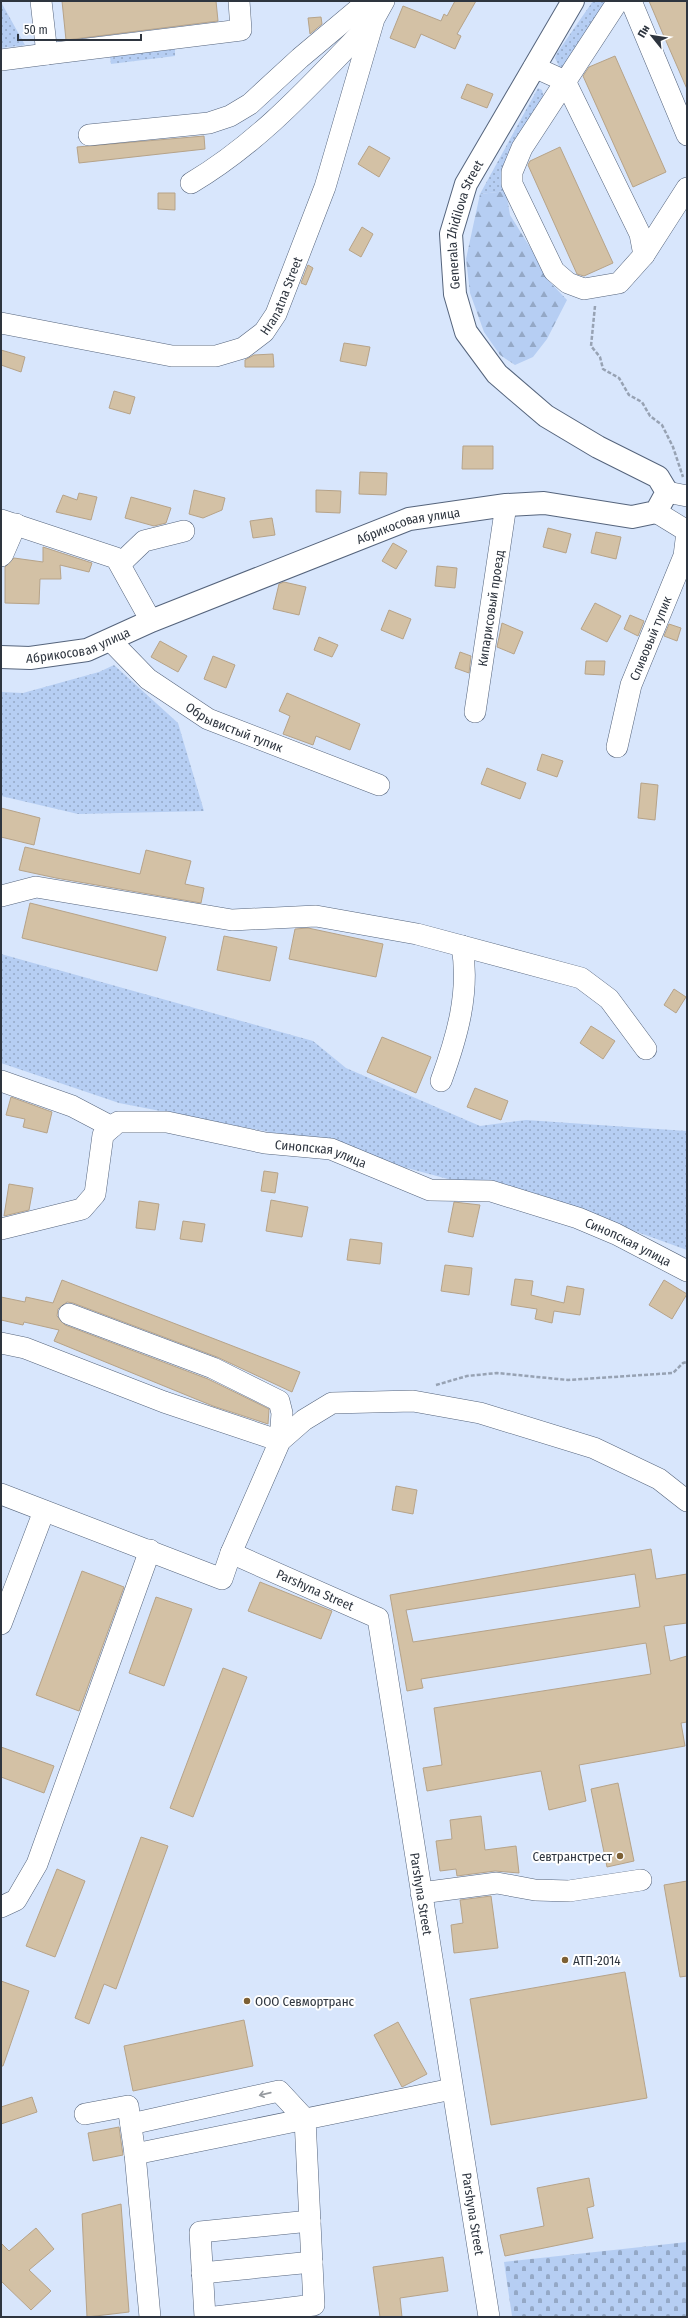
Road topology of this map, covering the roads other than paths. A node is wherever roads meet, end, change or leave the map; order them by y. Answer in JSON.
{"nodes":[{"id":1,"x":41,"y":1,"type":"edge"},
{"id":2,"x":239,"y":1,"type":"edge"},
{"id":3,"x":368,"y":1,"type":"edge"},
{"id":4,"x":382,"y":1,"type":"edge"},
{"id":5,"x":573,"y":1,"type":"edge"},
{"id":6,"x":618,"y":1,"type":"edge"},
{"id":7,"x":631,"y":1,"type":"edge"},
{"id":8,"x":47,"y":54,"type":"junction"},
{"id":9,"x":1,"y":60,"type":"edge"},
{"id":10,"x":534,"y":67,"type":"junction"},
{"id":11,"x":565,"y":81,"type":"junction"},
{"id":12,"x":89,"y":135,"type":"dead end"},
{"id":13,"x":687,"y":135,"type":"edge"},
{"id":14,"x":191,"y":183,"type":"dead end"},
{"id":15,"x":687,"y":188,"type":"edge"},
{"id":16,"x":644,"y":255,"type":"junction"},
{"id":17,"x":1,"y":324,"type":"edge"},
{"id":18,"x":680,"y":489,"type":"edge"},
{"id":19,"x":506,"y":505,"type":"junction"},
{"id":20,"x":656,"y":512,"type":"junction"},
{"id":21,"x":8,"y":522,"type":"edge"},
{"id":22,"x":184,"y":531,"type":"dead end"},
{"id":23,"x":687,"y":532,"type":"edge"},
{"id":24,"x":1,"y":556,"type":"edge"},
{"id":25,"x":120,"y":564,"type":"junction"},
{"id":26,"x":151,"y":621,"type":"junction"},
{"id":27,"x":110,"y":640,"type":"junction"},
{"id":28,"x":1,"y":657,"type":"edge"},
{"id":29,"x":475,"y":712,"type":"dead end"},
{"id":30,"x":617,"y":747,"type":"dead end"},
{"id":31,"x":379,"y":785,"type":"dead end"},
{"id":32,"x":1,"y":896,"type":"edge"},
{"id":33,"x":462,"y":946,"type":"junction"},
{"id":34,"x":646,"y":1049,"type":"dead end"},
{"id":35,"x":1,"y":1081,"type":"edge"},
{"id":36,"x":441,"y":1081,"type":"dead end"},
{"id":37,"x":112,"y":1128,"type":"junction"},
{"id":38,"x":1,"y":1229,"type":"edge"},
{"id":39,"x":687,"y":1271,"type":"edge"},
{"id":40,"x":69,"y":1314,"type":"dead end"},
{"id":41,"x":1,"y":1343,"type":"edge"},
{"id":42,"x":280,"y":1441,"type":"junction"},
{"id":43,"x":1,"y":1494,"type":"edge"},
{"id":44,"x":687,"y":1501,"type":"edge"},
{"id":45,"x":44,"y":1510,"type":"junction"},
{"id":46,"x":150,"y":1550,"type":"junction"},
{"id":47,"x":237,"y":1556,"type":"junction"},
{"id":48,"x":1,"y":1624,"type":"edge"},
{"id":49,"x":641,"y":1880,"type":"dead end"},
{"id":50,"x":421,"y":1893,"type":"junction"},
{"id":51,"x":1,"y":1907,"type":"edge"},
{"id":52,"x":452,"y":2089,"type":"junction"},
{"id":53,"x":85,"y":2114,"type":"dead end"},
{"id":54,"x":305,"y":2119,"type":"junction"},
{"id":55,"x":131,"y":2124,"type":"junction"},
{"id":56,"x":135,"y":2154,"type":"junction"},
{"id":57,"x":310,"y":2221,"type":"junction"},
{"id":58,"x":312,"y":2262,"type":"junction"},
{"id":59,"x":202,"y":2273,"type":"junction"},
{"id":60,"x":150,"y":2317,"type":"edge"},
{"id":61,"x":205,"y":2317,"type":"edge"},
{"id":62,"x":215,"y":2317,"type":"edge"},
{"id":63,"x":489,"y":2317,"type":"edge"}],
"edges":[{"from":1,"to":8,"type":"street"},
{"from":2,"to":8,"type":"street"},
{"from":3,"to":12,"type":"street"},
{"from":4,"to":14,"type":"street"},
{"from":4,"to":17,"type":"street","name":"Hranatna Street"},
{"from":5,"to":10,"type":"main road","name":"Generala Zhidilova Street"},
{"from":6,"to":11,"type":"street"},
{"from":7,"to":13,"type":"street"},
{"from":8,"to":9,"type":"street"},
{"from":10,"to":11,"type":"street"},
{"from":10,"to":18,"type":"main road","name":"Generala Zhidilova Street"},
{"from":11,"to":16,"type":"street"},
{"from":11,"to":16,"type":"street"},
{"from":15,"to":16,"type":"street"},
{"from":18,"to":20,"type":"main road"},
{"from":19,"to":20,"type":"main road","name":"Абрикосовая улица"},
{"from":19,"to":26,"type":"main road","name":"Абрикосовая улица"},
{"from":19,"to":29,"type":"street","name":"Кипарисовый проезд"},
{"from":20,"to":23,"type":"street","name":"Сливовый тупик"},
{"from":21,"to":24,"type":"street"},
{"from":21,"to":25,"type":"street"},
{"from":22,"to":25,"type":"street"},
{"from":23,"to":30,"type":"street","name":"Сливовый тупик"},
{"from":25,"to":26,"type":"street"},
{"from":26,"to":27,"type":"main road","name":"Абрикосовая улица"},
{"from":27,"to":28,"type":"main road","name":"Абрикосовая улица"},
{"from":27,"to":31,"type":"street","name":"Обрывистый тупик"},
{"from":32,"to":33,"type":"street"},
{"from":33,"to":34,"type":"street"},
{"from":33,"to":36,"type":"street"},
{"from":35,"to":37,"type":"street"},
{"from":37,"to":38,"type":"street"},
{"from":37,"to":39,"type":"street","name":"Синопская улица"},
{"from":40,"to":42,"type":"street"},
{"from":41,"to":42,"type":"street"},
{"from":42,"to":44,"type":"street"},
{"from":42,"to":47,"type":"street"},
{"from":43,"to":45,"type":"street"},
{"from":45,"to":46,"type":"street"},
{"from":45,"to":48,"type":"street"},
{"from":46,"to":47,"type":"street"},
{"from":46,"to":51,"type":"street"},
{"from":47,"to":50,"type":"street","name":"Parshyna Street"},
{"from":49,"to":50,"type":"street"},
{"from":50,"to":52,"type":"street","name":"Parshyna Street"},
{"from":52,"to":54,"type":"street"},
{"from":52,"to":63,"type":"street","name":"Parshyna Street"},
{"from":53,"to":55,"type":"street"},
{"from":54,"to":55,"type":"street","one_way":true},
{"from":54,"to":56,"type":"street"},
{"from":54,"to":57,"type":"street"},
{"from":55,"to":56,"type":"street"},
{"from":56,"to":60,"type":"street"},
{"from":57,"to":58,"type":"street"},
{"from":57,"to":59,"type":"street"},
{"from":58,"to":59,"type":"street"},
{"from":58,"to":62,"type":"street"},
{"from":59,"to":61,"type":"street"}]}
